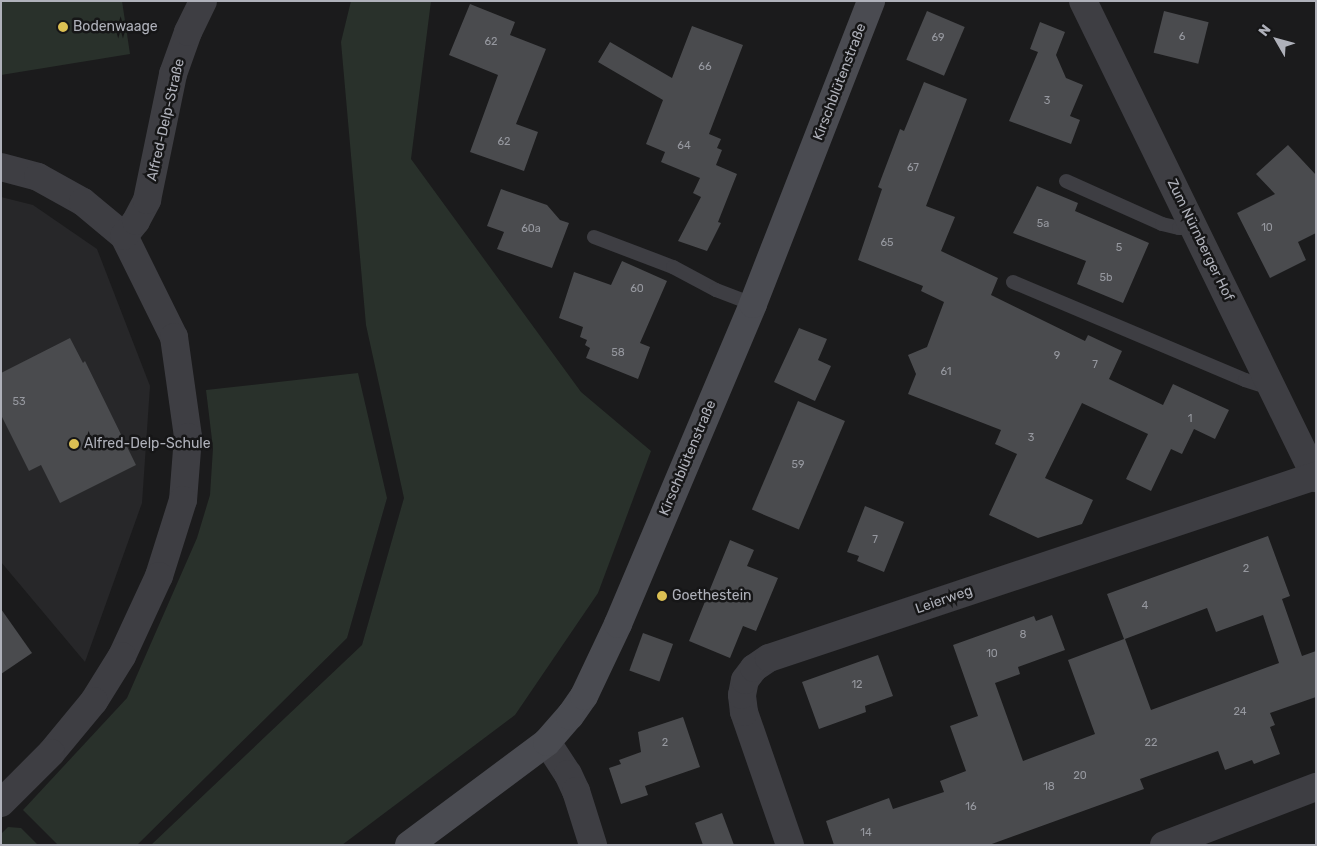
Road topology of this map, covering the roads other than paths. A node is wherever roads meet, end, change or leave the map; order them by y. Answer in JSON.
{"nodes":[{"id":1,"x":203,"y":1,"type":"edge"},
{"id":2,"x":872,"y":1,"type":"edge"},
{"id":3,"x":1083,"y":1,"type":"edge"},
{"id":4,"x":1,"y":167,"type":"edge"},
{"id":5,"x":1066,"y":181,"type":"dead end"},
{"id":6,"x":1194,"y":228,"type":"junction"},
{"id":7,"x":124,"y":236,"type":"junction"},
{"id":8,"x":594,"y":236,"type":"dead end"},
{"id":9,"x":1013,"y":282,"type":"dead end"},
{"id":10,"x":752,"y":304,"type":"junction"},
{"id":11,"x":1272,"y":389,"type":"junction"},
{"id":12,"x":1315,"y":477,"type":"edge"},
{"id":13,"x":547,"y":742,"type":"junction"},
{"id":14,"x":1316,"y":787,"type":"edge"},
{"id":15,"x":1,"y":803,"type":"edge"},
{"id":16,"x":409,"y":845,"type":"edge"},
{"id":17,"x":593,"y":845,"type":"edge"},
{"id":18,"x":790,"y":845,"type":"edge"},
{"id":19,"x":1164,"y":845,"type":"edge"}],
"edges":[{"from":1,"to":7,"type":"street","name":"Alfred-Delp-Straße"},
{"from":2,"to":10,"type":"main road","name":"Kirschblütenstraße"},
{"from":3,"to":6,"type":"street","name":"Zum Nürnberger Hof"},
{"from":4,"to":7,"type":"street"},
{"from":5,"to":6,"type":"lane"},
{"from":6,"to":11,"type":"street","name":"Zum Nürnberger Hof"},
{"from":7,"to":15,"type":"street"},
{"from":8,"to":10,"type":"lane"},
{"from":9,"to":11,"type":"lane"},
{"from":10,"to":13,"type":"main road","name":"Kirschblütenstraße"},
{"from":11,"to":12,"type":"street","name":"Zum Nürnberger Hof"},
{"from":12,"to":18,"type":"street","name":"Leierweg"},
{"from":13,"to":16,"type":"main road","name":"Kirschblütenstraße"},
{"from":13,"to":17,"type":"street"},
{"from":14,"to":19,"type":"street"}]}
